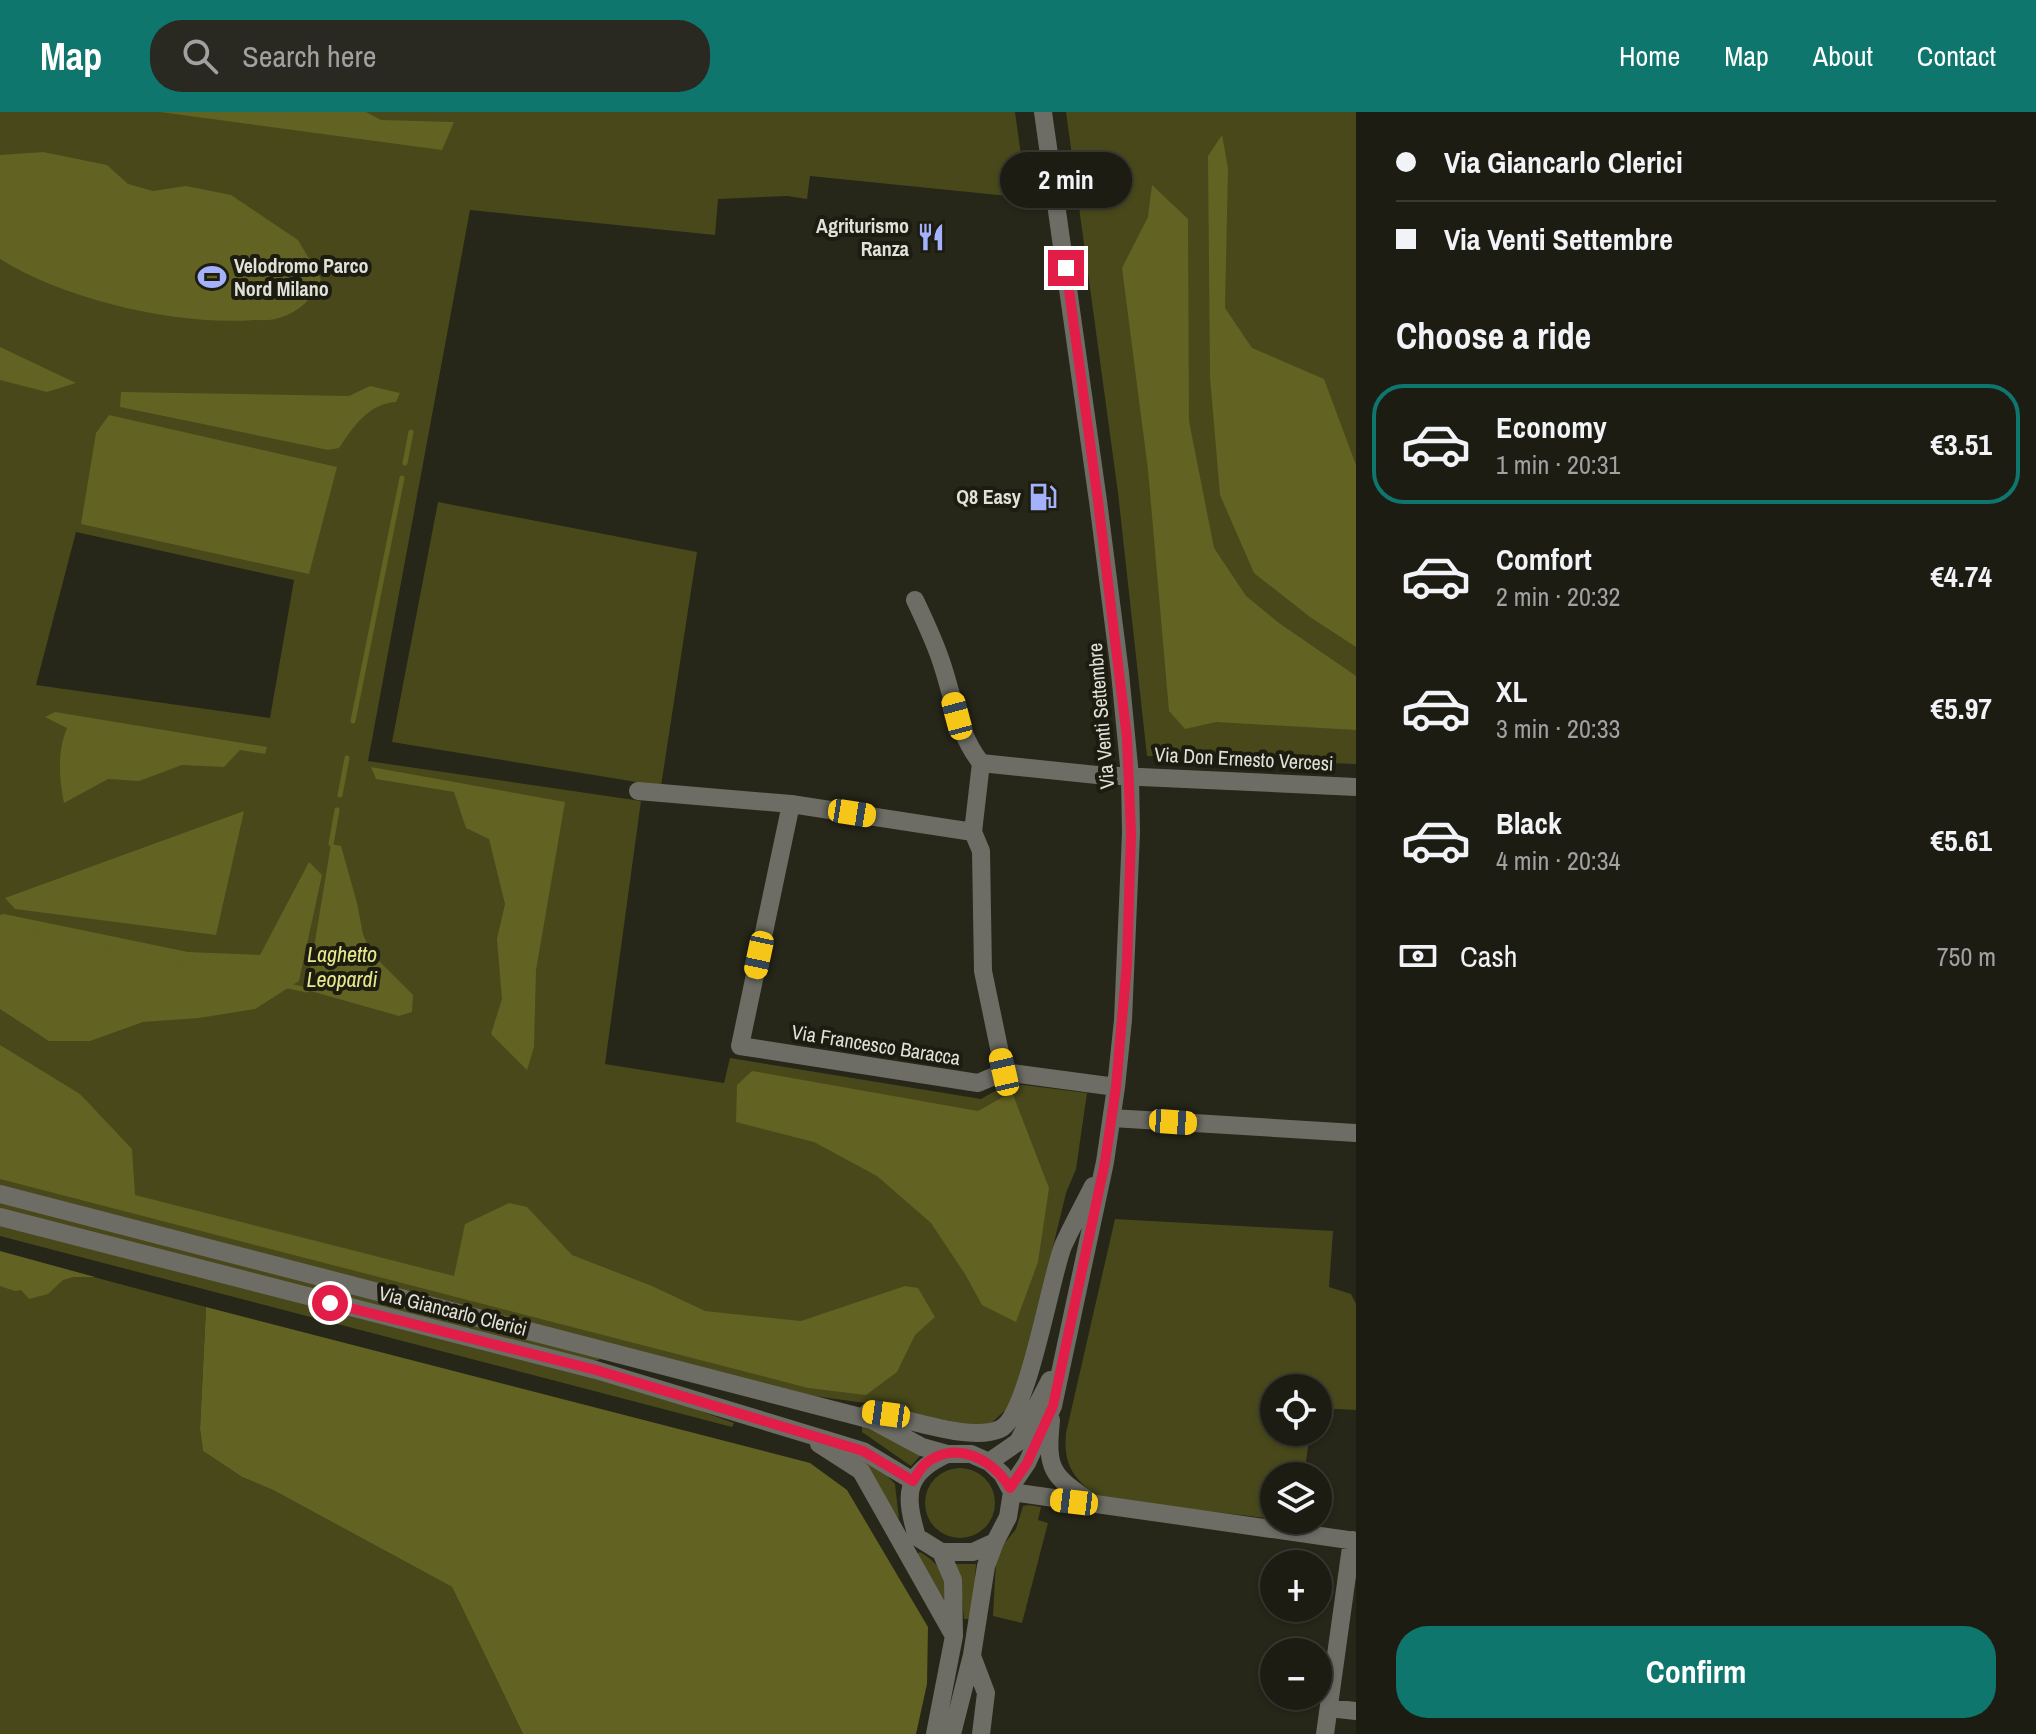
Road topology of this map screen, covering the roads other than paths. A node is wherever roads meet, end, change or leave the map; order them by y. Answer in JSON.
{"nodes":[{"id":1,"x":1043,"y":112,"type":"edge"},
{"id":2,"x":915,"y":600,"type":"dead end"},
{"id":3,"x":981,"y":763,"type":"junction"},
{"id":4,"x":1130,"y":776,"type":"junction"},
{"id":5,"x":1356,"y":787,"type":"edge"},
{"id":6,"x":638,"y":791,"type":"dead end"},
{"id":7,"x":791,"y":804,"type":"junction"},
{"id":8,"x":973,"y":832,"type":"junction"},
{"id":9,"x":1004,"y":1072,"type":"junction"},
{"id":10,"x":1116,"y":1087,"type":"junction"},
{"id":11,"x":1112,"y":1118,"type":"junction"},
{"id":12,"x":1356,"y":1133,"type":"edge"},
{"id":13,"x":1105,"y":1162,"type":"junction"},
{"id":14,"x":0,"y":1194,"type":"edge"},
{"id":15,"x":0,"y":1217,"type":"edge"},
{"id":16,"x":1066,"y":1346,"type":"junction"},
{"id":17,"x":796,"y":1402,"type":"junction"},
{"id":18,"x":1053,"y":1406,"type":"junction"},
{"id":19,"x":1001,"y":1429,"type":"joint"},
{"id":20,"x":800,"y":1432,"type":"junction"},
{"id":21,"x":947,"y":1454,"type":"junction"},
{"id":22,"x":989,"y":1462,"type":"junction"},
{"id":23,"x":913,"y":1481,"type":"junction"},
{"id":24,"x":1011,"y":1490,"type":"junction"},
{"id":25,"x":1095,"y":1504,"type":"junction"},
{"id":26,"x":1354,"y":1540,"type":"edge"},
{"id":27,"x":995,"y":1542,"type":"junction"},
{"id":28,"x":941,"y":1552,"type":"junction"},
{"id":29,"x":954,"y":1636,"type":"junction"},
{"id":30,"x":972,"y":1655,"type":"junction"},
{"id":31,"x":1332,"y":1688,"type":"edge"},
{"id":32,"x":1332,"y":1708,"type":"edge"},
{"id":33,"x":1329,"y":1710,"type":"edge"},
{"id":34,"x":1356,"y":1711,"type":"edge"},
{"id":35,"x":935,"y":1734,"type":"edge"},
{"id":36,"x":952,"y":1734,"type":"edge"},
{"id":37,"x":981,"y":1734,"type":"edge"},
{"id":38,"x":1325,"y":1734,"type":"edge"}],
"edges":[{"from":1,"to":4,"type":"street","name":"Via Venti Settembre"},
{"from":2,"to":3,"type":"street"},
{"from":3,"to":4,"type":"street","name":"Via Don Ernesto Vercesi"},
{"from":3,"to":8,"type":"street"},
{"from":4,"to":5,"type":"street","name":"Via Don Ernesto Vercesi"},
{"from":4,"to":10,"type":"street","name":"Via Venti Settembre"},
{"from":6,"to":7,"type":"street"},
{"from":7,"to":8,"type":"street"},
{"from":7,"to":9,"type":"street","name":"Via Francesco Baracca"},
{"from":8,"to":9,"type":"street"},
{"from":9,"to":10,"type":"street","name":"Via Francesco Baracca"},
{"from":10,"to":11,"type":"street","name":"Via Venti Settembre"},
{"from":11,"to":12,"type":"street"},
{"from":11,"to":13,"type":"street","name":"Via Venti Settembre"},
{"from":13,"to":16,"type":"street","name":"Via Venti Settembre"},
{"from":13,"to":19,"type":"street","name":"Via Venti Settembre"},
{"from":14,"to":17,"type":"street","name":"Via Giancarlo Clerici"},
{"from":15,"to":20,"type":"street","name":"Via Giancarlo Clerici"},
{"from":16,"to":18,"type":"street","name":"Via Venti Settembre"},
{"from":16,"to":22,"type":"street","name":"Via Venti Settembre"},
{"from":17,"to":19,"type":"street","name":"Via Giancarlo Clerici"},
{"from":17,"to":21,"type":"street","name":"Via Giancarlo Clerici"},
{"from":18,"to":24,"type":"street","name":"Via Venti Settembre"},
{"from":18,"to":25,"type":"street"},
{"from":20,"to":23,"type":"street","name":"Via Giancarlo Clerici"},
{"from":20,"to":29,"type":"street","name":"Via Giancarlo Clerici"},
{"from":21,"to":22,"type":"street"},
{"from":21,"to":23,"type":"street"},
{"from":22,"to":24,"type":"street"},
{"from":23,"to":28,"type":"street"},
{"from":24,"to":25,"type":"street"},
{"from":24,"to":27,"type":"street"},
{"from":25,"to":26,"type":"street"},
{"from":26,"to":31,"type":"street"},
{"from":27,"to":28,"type":"street"},
{"from":27,"to":30,"type":"street"},
{"from":28,"to":29,"type":"street"},
{"from":29,"to":35,"type":"street"},
{"from":30,"to":36,"type":"street"},
{"from":30,"to":37,"type":"street"},
{"from":32,"to":34,"type":"street"},
{"from":33,"to":38,"type":"street"}]}
